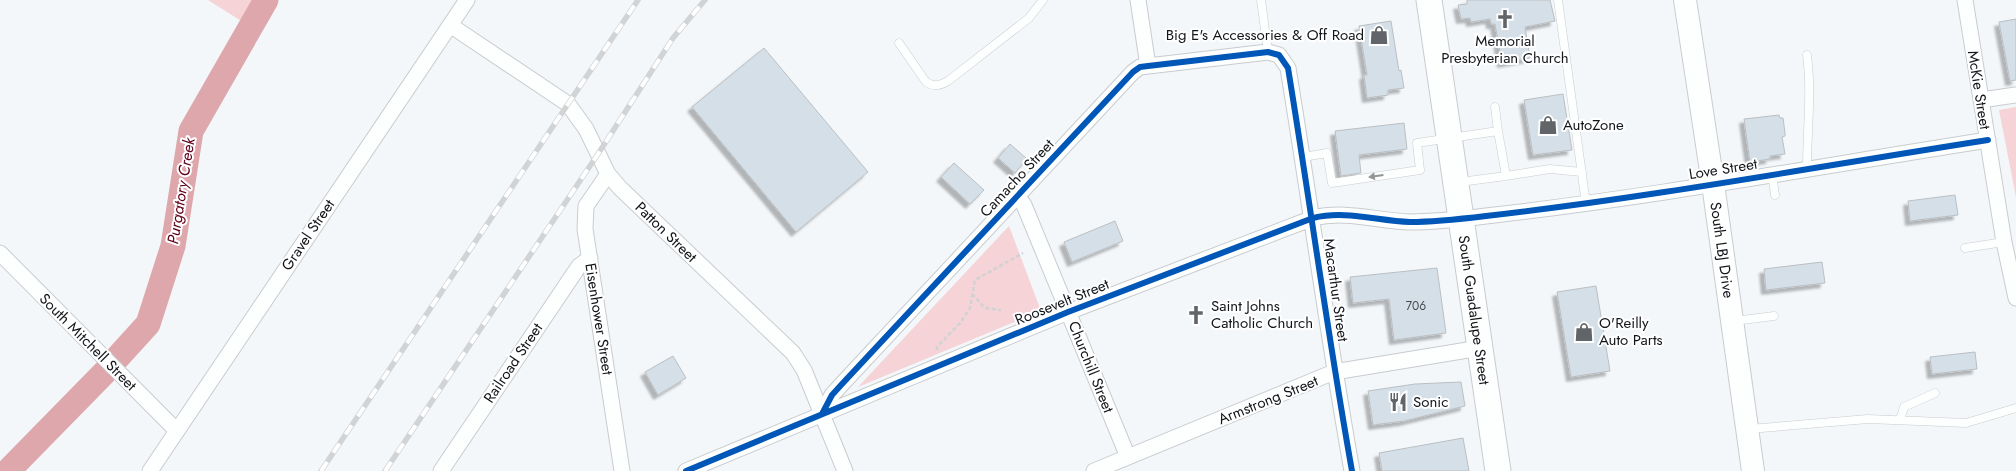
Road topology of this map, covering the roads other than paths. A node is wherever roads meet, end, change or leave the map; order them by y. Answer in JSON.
{"nodes":[{"id":1,"x":467,"y":0,"type":"edge"},
{"id":2,"x":1043,"y":0,"type":"edge"},
{"id":3,"x":1138,"y":0,"type":"edge"},
{"id":4,"x":1261,"y":0,"type":"edge"},
{"id":5,"x":1429,"y":0,"type":"edge"},
{"id":6,"x":1558,"y":0,"type":"edge"},
{"id":7,"x":1684,"y":0,"type":"edge"},
{"id":8,"x":1964,"y":0,"type":"edge"},
{"id":9,"x":450,"y":25,"type":"junction"},
{"id":10,"x":900,"y":43,"type":"dead end"},
{"id":11,"x":1274,"y":54,"type":"junction"},
{"id":12,"x":1807,"y":55,"type":"dead end"},
{"id":13,"x":1148,"y":66,"type":"junction"},
{"id":14,"x":2016,"y":95,"type":"edge"},
{"id":15,"x":1981,"y":100,"type":"junction"},
{"id":16,"x":1495,"y":107,"type":"dead end"},
{"id":17,"x":1498,"y":131,"type":"junction"},
{"id":18,"x":1450,"y":139,"type":"junction"},
{"id":19,"x":1988,"y":140,"type":"junction"},
{"id":20,"x":1303,"y":157,"type":"junction"},
{"id":21,"x":1808,"y":168,"type":"junction"},
{"id":22,"x":1582,"y":172,"type":"junction"},
{"id":23,"x":608,"y":174,"type":"junction"},
{"id":24,"x":1772,"y":174,"type":"junction"},
{"id":25,"x":1506,"y":176,"type":"junction"},
{"id":26,"x":1456,"y":182,"type":"junction"},
{"id":27,"x":1713,"y":184,"type":"junction"},
{"id":28,"x":1775,"y":195,"type":"dead end"},
{"id":29,"x":1017,"y":196,"type":"junction"},
{"id":30,"x":1586,"y":204,"type":"junction"},
{"id":31,"x":1313,"y":218,"type":"junction"},
{"id":32,"x":1461,"y":219,"type":"junction"},
{"id":33,"x":2004,"y":242,"type":"junction"},
{"id":34,"x":1965,"y":248,"type":"dead end"},
{"id":35,"x":0,"y":253,"type":"edge"},
{"id":36,"x":590,"y":258,"type":"junction"},
{"id":37,"x":2016,"y":298,"type":"edge"},
{"id":38,"x":1068,"y":312,"type":"junction"},
{"id":39,"x":1774,"y":316,"type":"dead end"},
{"id":40,"x":1732,"y":322,"type":"junction"},
{"id":41,"x":1480,"y":348,"type":"junction"},
{"id":42,"x":1334,"y":372,"type":"junction"},
{"id":43,"x":1935,"y":393,"type":"dead end"},
{"id":44,"x":2016,"y":408,"type":"edge"},
{"id":45,"x":822,"y":414,"type":"junction"},
{"id":46,"x":1900,"y":420,"type":"junction"},
{"id":47,"x":1748,"y":429,"type":"junction"},
{"id":48,"x":176,"y":430,"type":"junction"},
{"id":49,"x":1128,"y":457,"type":"junction"},
{"id":50,"x":150,"y":471,"type":"edge"},
{"id":51,"x":441,"y":471,"type":"edge"},
{"id":52,"x":622,"y":471,"type":"edge"},
{"id":53,"x":686,"y":471,"type":"edge"},
{"id":54,"x":845,"y":471,"type":"edge"},
{"id":55,"x":1094,"y":471,"type":"edge"},
{"id":56,"x":1352,"y":471,"type":"edge"},
{"id":57,"x":1498,"y":471,"type":"edge"},
{"id":58,"x":1754,"y":471,"type":"edge"}],
"edges":[{"from":1,"to":9,"type":"street","name":"Gravel Street"},
{"from":2,"to":10,"type":"lane"},
{"from":3,"to":13,"type":"street"},
{"from":4,"to":11,"type":"lane"},
{"from":5,"to":18,"type":"main road","name":"South Guadalupe Street"},
{"from":6,"to":22,"type":"lane"},
{"from":7,"to":27,"type":"street","name":"South LBJ Drive"},
{"from":8,"to":15,"type":"street","name":"McKie Street"},
{"from":9,"to":23,"type":"street","name":"Patton Street"},
{"from":9,"to":48,"type":"street","name":"Gravel Street"},
{"from":11,"to":13,"type":"street","name":"Camacho Street"},
{"from":11,"to":20,"type":"street","name":"Macarthur Street"},
{"from":12,"to":21,"type":"lane"},
{"from":13,"to":29,"type":"street","name":"Camacho Street"},
{"from":14,"to":15,"type":"street"},
{"from":15,"to":19,"type":"street","name":"McKie Street"},
{"from":16,"to":17,"type":"lane"},
{"from":17,"to":18,"type":"lane"},
{"from":17,"to":25,"type":"lane"},
{"from":18,"to":20,"type":"lane","one_way":true},
{"from":18,"to":26,"type":"main road","name":"South Guadalupe Street"},
{"from":19,"to":21,"type":"street","name":"Love Street"},
{"from":19,"to":33,"type":"street","name":"McKie Street"},
{"from":20,"to":31,"type":"street","name":"Macarthur Street"},
{"from":21,"to":24,"type":"street","name":"Love Street"},
{"from":22,"to":25,"type":"lane"},
{"from":22,"to":30,"type":"lane"},
{"from":23,"to":36,"type":"street","name":"Eisenhower Street"},
{"from":23,"to":45,"type":"street","name":"Patton Street"},
{"from":24,"to":27,"type":"street","name":"Love Street"},
{"from":24,"to":28,"type":"lane"},
{"from":25,"to":26,"type":"lane"},
{"from":26,"to":32,"type":"main road","name":"South Guadalupe Street"},
{"from":27,"to":30,"type":"street","name":"Love Street"},
{"from":27,"to":40,"type":"street","name":"South LBJ Drive"},
{"from":29,"to":38,"type":"street","name":"Churchill Street"},
{"from":29,"to":45,"type":"street","name":"Camacho Street"},
{"from":30,"to":32,"type":"street","name":"Love Street"},
{"from":31,"to":32,"type":"street","name":"Roosevelt Street"},
{"from":31,"to":38,"type":"street","name":"Roosevelt Street"},
{"from":31,"to":42,"type":"street","name":"Macarthur Street"},
{"from":32,"to":41,"type":"main road","name":"South Guadalupe Street"},
{"from":33,"to":34,"type":"lane"},
{"from":33,"to":37,"type":"street","name":"McKie Street"},
{"from":35,"to":48,"type":"street","name":"South Mitchell Street"},
{"from":36,"to":51,"type":"street","name":"Railroad Street"},
{"from":36,"to":52,"type":"street","name":"Eisenhower Street"},
{"from":38,"to":45,"type":"street","name":"Roosevelt Street"},
{"from":38,"to":49,"type":"street","name":"Churchill Street"},
{"from":39,"to":40,"type":"lane"},
{"from":40,"to":47,"type":"street","name":"South LBJ Drive"},
{"from":41,"to":42,"type":"street","name":"Armstrong Street"},
{"from":41,"to":57,"type":"main road","name":"South Guadalupe Street"},
{"from":42,"to":49,"type":"street","name":"Armstrong Street"},
{"from":42,"to":56,"type":"street","name":"Macarthur Street"},
{"from":43,"to":46,"type":"lane"},
{"from":44,"to":46,"type":"lane"},
{"from":45,"to":53,"type":"street","name":"Roosevelt Street"},
{"from":45,"to":54,"type":"street","name":"Patton Street"},
{"from":46,"to":47,"type":"lane"},
{"from":47,"to":58,"type":"street","name":"South LBJ Drive"},
{"from":48,"to":50,"type":"street","name":"Gravel Street"},
{"from":49,"to":55,"type":"street","name":"Armstrong Street"}]}
